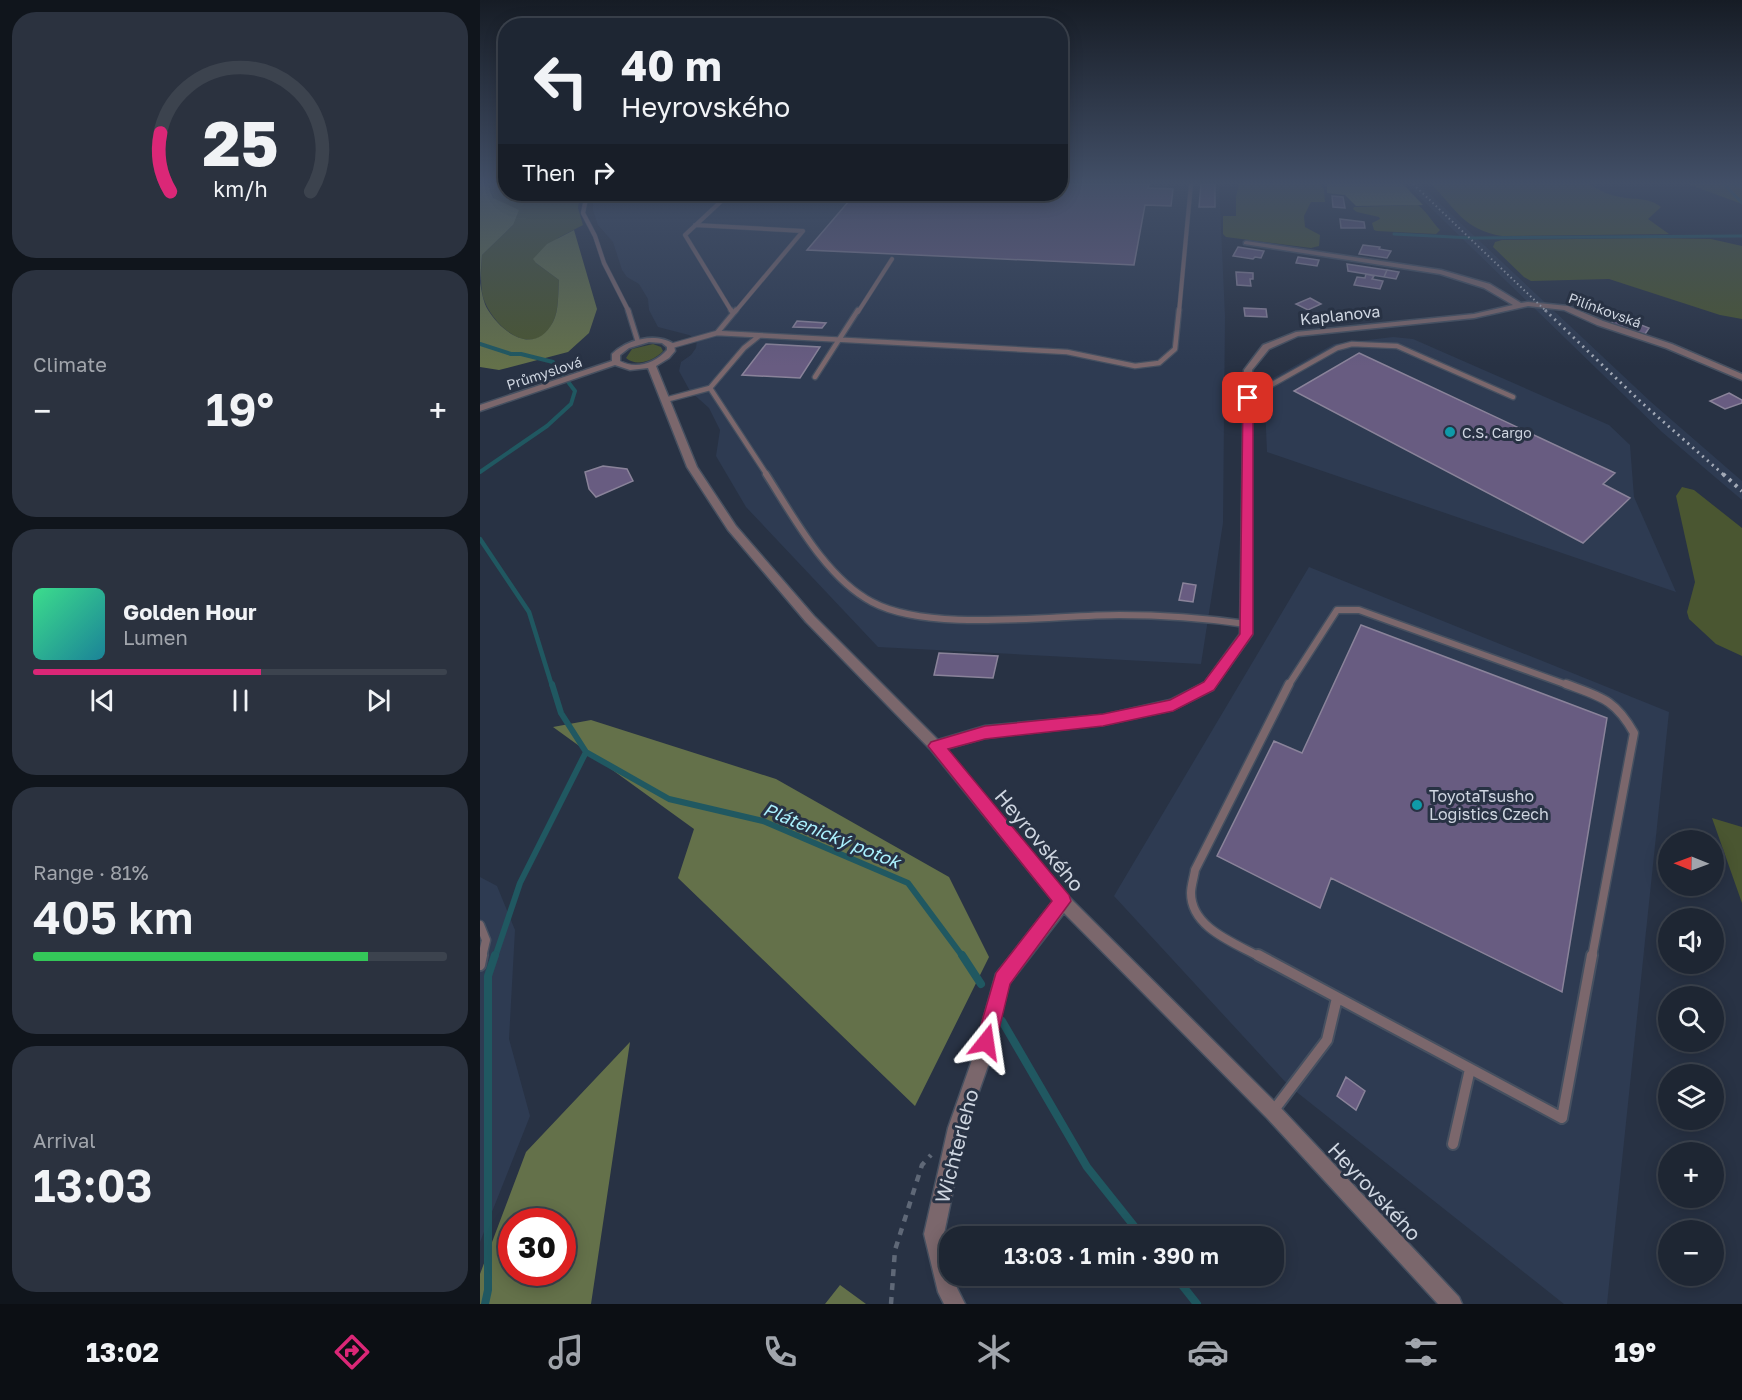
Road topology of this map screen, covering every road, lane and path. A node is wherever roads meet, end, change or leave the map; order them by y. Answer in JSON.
{"nodes":[{"id":1,"x":598,"y":245,"type":"edge"},
{"id":2,"x":691,"y":245,"type":"edge"},
{"id":3,"x":791,"y":245,"type":"edge"},
{"id":4,"x":1185,"y":245,"type":"edge"},
{"id":5,"x":1259,"y":245,"type":"edge"},
{"id":6,"x":892,"y":259,"type":"dead end"},
{"id":7,"x":1518,"y":304,"type":"junction"},
{"id":8,"x":734,"y":313,"type":"junction"},
{"id":9,"x":717,"y":333,"type":"junction"},
{"id":10,"x":759,"y":336,"type":"junction"},
{"id":11,"x":840,"y":340,"type":"junction"},
{"id":12,"x":638,"y":342,"type":"junction"},
{"id":13,"x":671,"y":346,"type":"junction"},
{"id":14,"x":616,"y":362,"type":"junction"},
{"id":15,"x":651,"y":365,"type":"junction"},
{"id":16,"x":815,"y":377,"type":"dead end"},
{"id":17,"x":1742,"y":377,"type":"edge"},
{"id":18,"x":710,"y":388,"type":"junction"},
{"id":19,"x":1513,"y":397,"type":"dead end"},
{"id":20,"x":1248,"y":398,"type":"junction"},
{"id":21,"x":665,"y":400,"type":"junction"},
{"id":22,"x":480,"y":408,"type":"edge"},
{"id":23,"x":1246,"y":624,"type":"junction"},
{"id":24,"x":936,"y":746,"type":"junction"},
{"id":25,"x":1063,"y":901,"type":"junction"},
{"id":26,"x":480,"y":925,"type":"edge"},
{"id":27,"x":480,"y":965,"type":"edge"},
{"id":28,"x":1337,"y":998,"type":"junction"},
{"id":29,"x":1470,"y":1069,"type":"junction"},
{"id":30,"x":1273,"y":1112,"type":"junction"},
{"id":31,"x":1453,"y":1144,"type":"dead end"},
{"id":32,"x":936,"y":1150,"type":"dead end"},
{"id":33,"x":891,"y":1304,"type":"edge"},
{"id":34,"x":955,"y":1304,"type":"edge"},
{"id":35,"x":1452,"y":1304,"type":"edge"}],
"edges":[{"from":1,"to":12,"type":"lane"},
{"from":2,"to":8,"type":"lane"},
{"from":3,"to":8,"type":"lane"},
{"from":4,"to":11,"type":"lane"},
{"from":5,"to":7,"type":"street","name":"Pilínkovská"},
{"from":6,"to":11,"type":"lane"},
{"from":7,"to":17,"type":"street","name":"Pilínkovská"},
{"from":7,"to":20,"type":"street","name":"Kaplanova"},
{"from":8,"to":9,"type":"lane"},
{"from":9,"to":10,"type":"lane"},
{"from":9,"to":13,"type":"lane"},
{"from":10,"to":11,"type":"lane"},
{"from":10,"to":18,"type":"lane"},
{"from":11,"to":16,"type":"lane"},
{"from":12,"to":13,"type":"street"},
{"from":12,"to":14,"type":"street"},
{"from":13,"to":15,"type":"street"},
{"from":14,"to":15,"type":"street"},
{"from":14,"to":22,"type":"street","name":"Průmyslová"},
{"from":15,"to":21,"type":"street","name":"Heyrovského"},
{"from":18,"to":21,"type":"lane"},
{"from":18,"to":23,"type":"lane"},
{"from":19,"to":20,"type":"lane"},
{"from":20,"to":23,"type":"street","name":"Kaplanova"},
{"from":21,"to":24,"type":"street","name":"Heyrovského"},
{"from":23,"to":24,"type":"street","name":"Kaplanova"},
{"from":24,"to":25,"type":"street","name":"Heyrovského"},
{"from":25,"to":30,"type":"street","name":"Heyrovského"},
{"from":25,"to":34,"type":"street","name":"Wichterleho"},
{"from":26,"to":27,"type":"lane"},
{"from":28,"to":29,"type":"lane"},
{"from":28,"to":29,"type":"lane"},
{"from":28,"to":30,"type":"lane"},
{"from":29,"to":31,"type":"lane"},
{"from":30,"to":35,"type":"street","name":"Heyrovského"},
{"from":32,"to":33,"type":"path"}]}
